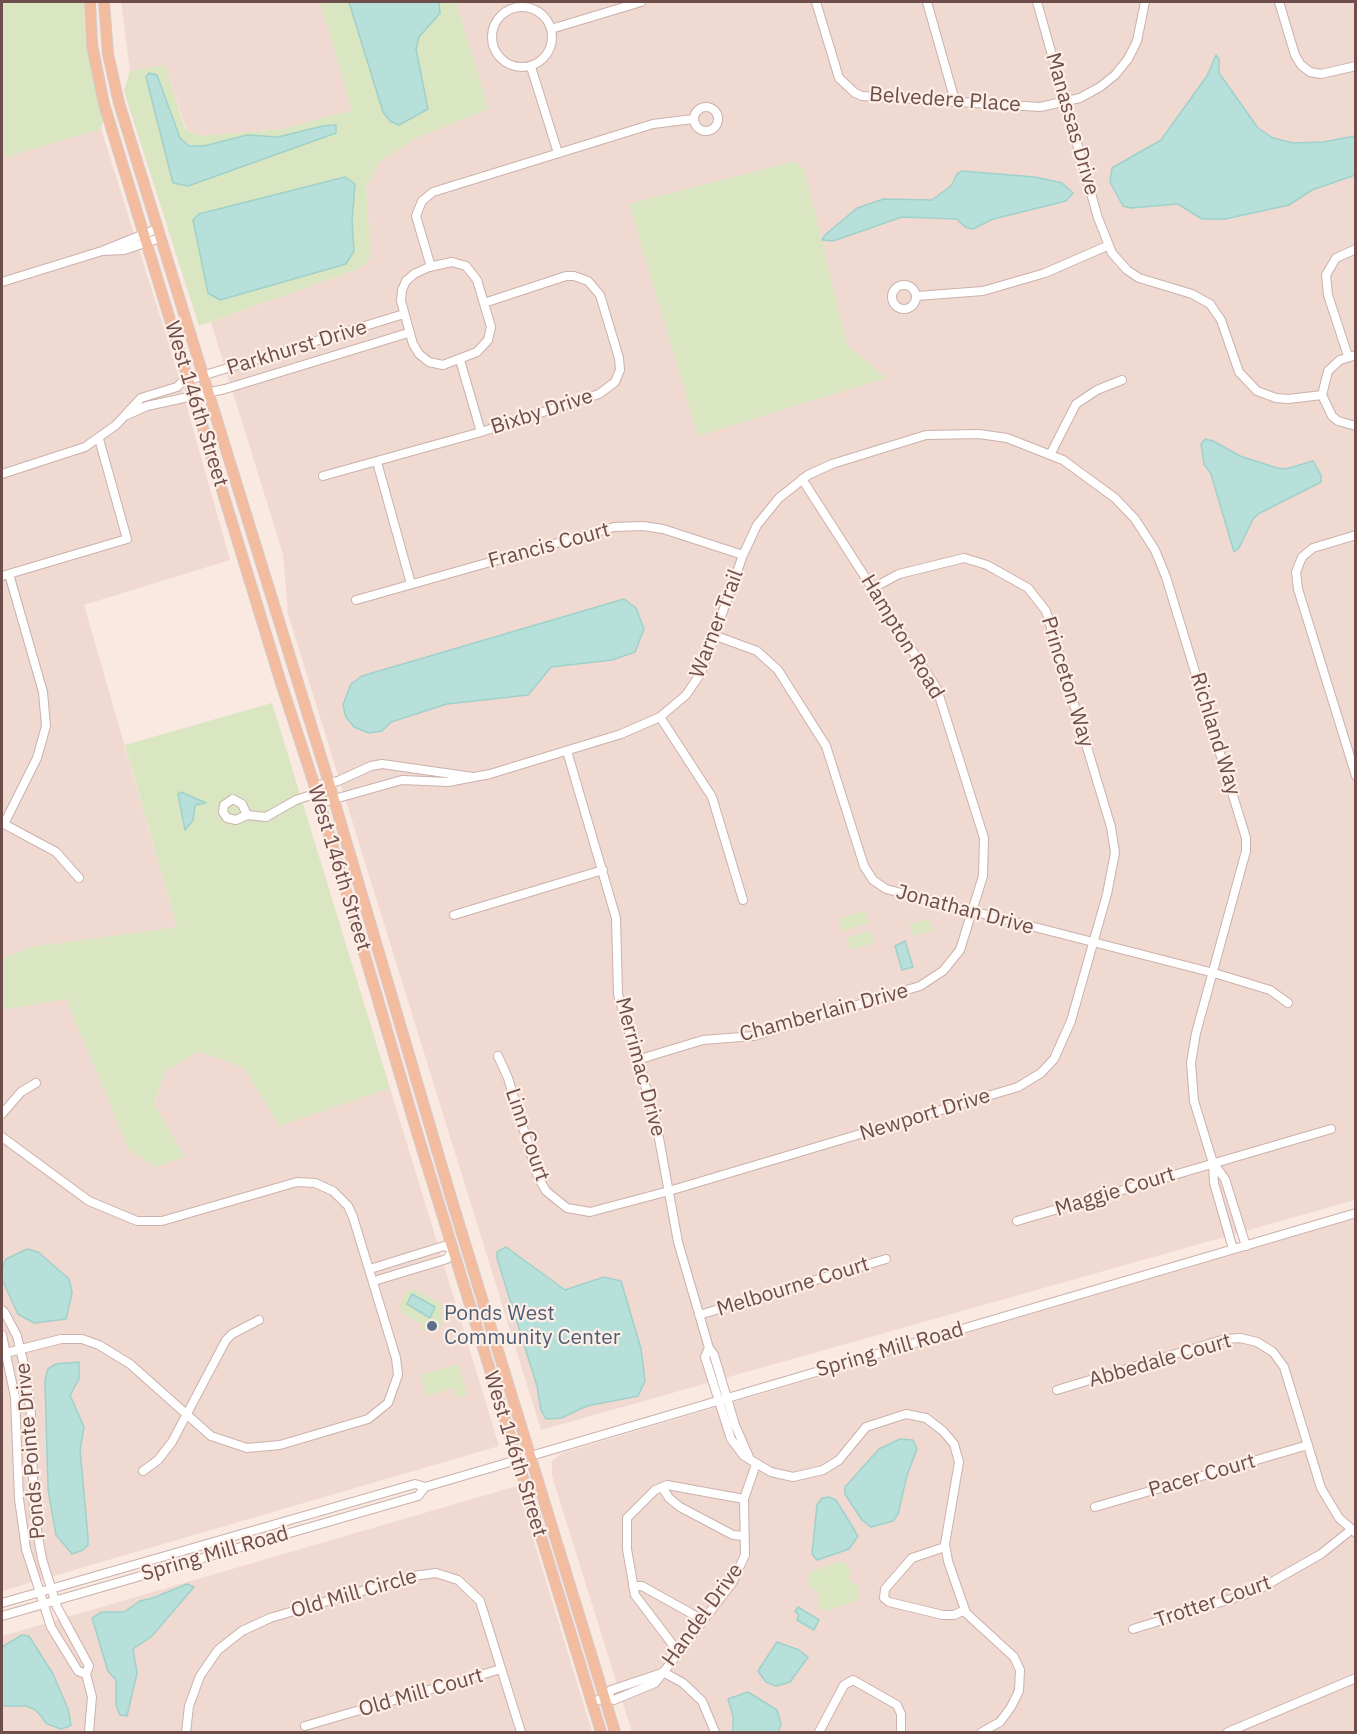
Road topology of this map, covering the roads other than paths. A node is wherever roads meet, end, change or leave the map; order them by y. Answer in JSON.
{"nodes":[{"id":1,"x":90,"y":2,"type":"edge"},
{"id":2,"x":104,"y":2,"type":"edge"},
{"id":3,"x":641,"y":2,"type":"edge"},
{"id":4,"x":816,"y":2,"type":"edge"},
{"id":5,"x":927,"y":2,"type":"edge"},
{"id":6,"x":1037,"y":2,"type":"edge"},
{"id":7,"x":1145,"y":2,"type":"edge"},
{"id":8,"x":512,"y":5,"type":"edge"},
{"id":9,"x":1280,"y":5,"type":"edge"},
{"id":10,"x":552,"y":29,"type":"junction"},
{"id":11,"x":1356,"y":66,"type":"edge"},
{"id":12,"x":531,"y":67,"type":"junction"},
{"id":13,"x":955,"y":101,"type":"junction"},
{"id":14,"x":1066,"y":103,"type":"junction"},
{"id":15,"x":693,"y":119,"type":"dead end"},
{"id":16,"x":558,"y":153,"type":"junction"},
{"id":17,"x":159,"y":234,"type":"junction"},
{"id":18,"x":145,"y":238,"type":"junction"},
{"id":19,"x":1107,"y":246,"type":"junction"},
{"id":20,"x":1356,"y":249,"type":"edge"},
{"id":21,"x":431,"y":267,"type":"junction"},
{"id":22,"x":2,"y":282,"type":"edge"},
{"id":23,"x":917,"y":296,"type":"dead end"},
{"id":24,"x":484,"y":303,"type":"junction"},
{"id":25,"x":404,"y":314,"type":"junction"},
{"id":26,"x":408,"y":333,"type":"junction"},
{"id":27,"x":1352,"y":356,"type":"edge"},
{"id":28,"x":460,"y":360,"type":"junction"},
{"id":29,"x":204,"y":377,"type":"junction"},
{"id":30,"x":1122,"y":380,"type":"dead end"},
{"id":31,"x":190,"y":381,"type":"junction"},
{"id":32,"x":208,"y":392,"type":"junction"},
{"id":33,"x":194,"y":394,"type":"junction"},
{"id":34,"x":1322,"y":395,"type":"junction"},
{"id":35,"x":128,"y":415,"type":"junction"},
{"id":36,"x":1356,"y":426,"type":"edge"},
{"id":37,"x":481,"y":432,"type":"junction"},
{"id":38,"x":99,"y":440,"type":"junction"},
{"id":39,"x":1050,"y":455,"type":"junction"},
{"id":40,"x":863,"y":456,"type":"joint"},
{"id":41,"x":377,"y":462,"type":"junction"},
{"id":42,"x":2,"y":474,"type":"edge"},
{"id":43,"x":323,"y":476,"type":"dead end"},
{"id":44,"x":802,"y":479,"type":"junction"},
{"id":45,"x":1356,"y":535,"type":"edge"},
{"id":46,"x":743,"y":555,"type":"junction"},
{"id":47,"x":5,"y":575,"type":"edge"},
{"id":48,"x":411,"y":584,"type":"junction"},
{"id":49,"x":873,"y":588,"type":"junction"},
{"id":50,"x":356,"y":600,"type":"dead end"},
{"id":51,"x":716,"y":636,"type":"junction"},
{"id":52,"x":660,"y":717,"type":"junction"},
{"id":53,"x":567,"y":751,"type":"junction"},
{"id":54,"x":413,"y":768,"type":"junction"},
{"id":55,"x":1356,"y":776,"type":"edge"},
{"id":56,"x":474,"y":777,"type":"junction"},
{"id":57,"x":413,"y":779,"type":"junction"},
{"id":58,"x":329,"y":783,"type":"junction"},
{"id":59,"x":317,"y":794,"type":"junction"},
{"id":60,"x":334,"y":799,"type":"junction"},
{"id":61,"x":247,"y":815,"type":"dead end"},
{"id":62,"x":3,"y":823,"type":"edge"},
{"id":63,"x":603,"y":870,"type":"junction"},
{"id":64,"x":79,"y":878,"type":"dead end"},
{"id":65,"x":743,"y":900,"type":"dead end"},
{"id":66,"x":973,"y":913,"type":"junction"},
{"id":67,"x":454,"y":915,"type":"dead end"},
{"id":68,"x":1093,"y":943,"type":"junction"},
{"id":69,"x":1214,"y":973,"type":"junction"},
{"id":70,"x":1288,"y":1003,"type":"dead end"},
{"id":71,"x":498,"y":1056,"type":"dead end"},
{"id":72,"x":637,"y":1060,"type":"junction"},
{"id":73,"x":413,"y":1066,"type":"junction"},
{"id":74,"x":399,"y":1070,"type":"junction"},
{"id":75,"x":36,"y":1083,"type":"dead end"},
{"id":76,"x":2,"y":1114,"type":"edge"},
{"id":77,"x":1331,"y":1129,"type":"dead end"},
{"id":78,"x":2,"y":1137,"type":"edge"},
{"id":79,"x":1214,"y":1163,"type":"junction"},
{"id":80,"x":669,"y":1191,"type":"junction"},
{"id":81,"x":1356,"y":1213,"type":"edge"},
{"id":82,"x":1017,"y":1221,"type":"dead end"},
{"id":83,"x":466,"y":1245,"type":"junction"},
{"id":84,"x":1246,"y":1245,"type":"junction"},
{"id":85,"x":453,"y":1249,"type":"junction"},
{"id":86,"x":1233,"y":1249,"type":"junction"},
{"id":87,"x":886,"y":1259,"type":"dead end"},
{"id":88,"x":372,"y":1275,"type":"junction"},
{"id":89,"x":2,"y":1310,"type":"edge"},
{"id":90,"x":699,"y":1315,"type":"junction"},
{"id":91,"x":259,"y":1320,"type":"dead end"},
{"id":92,"x":2,"y":1335,"type":"edge"},
{"id":93,"x":21,"y":1348,"type":"junction"},
{"id":94,"x":709,"y":1348,"type":"junction"},
{"id":95,"x":4,"y":1354,"type":"edge"},
{"id":96,"x":1058,"y":1390,"type":"dead end"},
{"id":97,"x":727,"y":1398,"type":"junction"},
{"id":98,"x":718,"y":1401,"type":"junction"},
{"id":99,"x":186,"y":1417,"type":"junction"},
{"id":100,"x":1308,"y":1444,"type":"junction"},
{"id":101,"x":530,"y":1456,"type":"junction"},
{"id":102,"x":517,"y":1460,"type":"junction"},
{"id":103,"x":752,"y":1460,"type":"junction"},
{"id":104,"x":143,"y":1472,"type":"dead end"},
{"id":105,"x":663,"y":1486,"type":"junction"},
{"id":106,"x":744,"y":1499,"type":"junction"},
{"id":107,"x":1095,"y":1508,"type":"dead end"},
{"id":108,"x":1353,"y":1532,"type":"edge"},
{"id":109,"x":745,"y":1536,"type":"junction"},
{"id":110,"x":945,"y":1547,"type":"junction"},
{"id":111,"x":633,"y":1586,"type":"junction"},
{"id":112,"x":53,"y":1595,"type":"junction"},
{"id":113,"x":40,"y":1599,"type":"junction"},
{"id":114,"x":2,"y":1603,"type":"edge"},
{"id":115,"x":965,"y":1610,"type":"junction"},
{"id":116,"x":2,"y":1616,"type":"edge"},
{"id":117,"x":704,"y":1620,"type":"junction"},
{"id":118,"x":1133,"y":1629,"type":"dead end"},
{"id":119,"x":679,"y":1653,"type":"junction"},
{"id":120,"x":501,"y":1669,"type":"junction"},
{"id":121,"x":663,"y":1672,"type":"junction"},
{"id":122,"x":86,"y":1674,"type":"junction"},
{"id":123,"x":1356,"y":1678,"type":"edge"},
{"id":124,"x":606,"y":1697,"type":"junction"},
{"id":125,"x":592,"y":1702,"type":"junction"},
{"id":126,"x":305,"y":1726,"type":"dead end"},
{"id":127,"x":89,"y":1732,"type":"edge"},
{"id":128,"x":186,"y":1732,"type":"edge"},
{"id":129,"x":521,"y":1732,"type":"edge"},
{"id":130,"x":601,"y":1732,"type":"edge"},
{"id":131,"x":615,"y":1732,"type":"edge"},
{"id":132,"x":715,"y":1732,"type":"edge"},
{"id":133,"x":819,"y":1732,"type":"edge"},
{"id":134,"x":901,"y":1732,"type":"edge"},
{"id":135,"x":982,"y":1732,"type":"edge"},
{"id":136,"x":1228,"y":1732,"type":"edge"}],
"edges":[{"from":1,"to":18,"type":"main road","name":"West 146th Street"},
{"from":2,"to":17,"type":"main road","name":"West 146th Street"},
{"from":3,"to":10,"type":"street"},
{"from":4,"to":13,"type":"street","name":"Belvedere Place"},
{"from":5,"to":13,"type":"street"},
{"from":6,"to":14,"type":"street","name":"Manassas Drive"},
{"from":7,"to":14,"type":"street","name":"Belvedere Place"},
{"from":8,"to":10,"type":"street"},
{"from":8,"to":12,"type":"street"},
{"from":9,"to":11,"type":"street"},
{"from":10,"to":12,"type":"street"},
{"from":12,"to":16,"type":"street"},
{"from":13,"to":14,"type":"street","name":"Belvedere Place"},
{"from":14,"to":19,"type":"street","name":"Manassas Drive"},
{"from":15,"to":16,"type":"street"},
{"from":16,"to":21,"type":"street"},
{"from":17,"to":18,"type":"street"},
{"from":17,"to":29,"type":"main road","name":"West 146th Street"},
{"from":18,"to":22,"type":"street"},
{"from":18,"to":31,"type":"main road","name":"West 146th Street"},
{"from":19,"to":23,"type":"street"},
{"from":19,"to":34,"type":"street"},
{"from":20,"to":27,"type":"street"},
{"from":21,"to":24,"type":"street"},
{"from":21,"to":25,"type":"street"},
{"from":24,"to":28,"type":"street"},
{"from":24,"to":37,"type":"street","name":"Bixby Drive"},
{"from":25,"to":26,"type":"street"},
{"from":25,"to":29,"type":"street","name":"Parkhurst Drive"},
{"from":26,"to":28,"type":"street"},
{"from":26,"to":32,"type":"street","name":"Parkhurst Drive"},
{"from":27,"to":34,"type":"street"},
{"from":28,"to":37,"type":"street"},
{"from":29,"to":31,"type":"street","name":"Parkhurst Drive"},
{"from":29,"to":32,"type":"main road","name":"West 146th Street"},
{"from":30,"to":39,"type":"street"},
{"from":31,"to":33,"type":"main road","name":"West 146th Street"},
{"from":31,"to":35,"type":"street","name":"Parkhurst Drive"},
{"from":32,"to":33,"type":"street","name":"Parkhurst Drive"},
{"from":32,"to":58,"type":"main road","name":"West 146th Street"},
{"from":33,"to":35,"type":"street","name":"Parkhurst Drive"},
{"from":33,"to":59,"type":"main road","name":"West 146th Street"},
{"from":34,"to":36,"type":"street"},
{"from":35,"to":38,"type":"street","name":"Parkhurst Drive"},
{"from":37,"to":41,"type":"street","name":"Bixby Drive"},
{"from":38,"to":42,"type":"street","name":"Parkhurst Drive"},
{"from":38,"to":47,"type":"street"},
{"from":39,"to":40,"type":"street","name":"Richland Way"},
{"from":39,"to":69,"type":"street","name":"Richland Way"},
{"from":40,"to":44,"type":"street","name":"Warner Trail"},
{"from":41,"to":43,"type":"street","name":"Bixby Drive"},
{"from":41,"to":48,"type":"street"},
{"from":44,"to":46,"type":"street","name":"Warner Trail"},
{"from":44,"to":49,"type":"street","name":"Hampton Road"},
{"from":45,"to":55,"type":"street"},
{"from":46,"to":48,"type":"street","name":"Francis Court"},
{"from":46,"to":51,"type":"street","name":"Warner Trail"},
{"from":47,"to":62,"type":"street"},
{"from":48,"to":50,"type":"street","name":"Francis Court"},
{"from":49,"to":66,"type":"street","name":"Hampton Road"},
{"from":49,"to":68,"type":"street","name":"Princeton Way"},
{"from":51,"to":52,"type":"street","name":"Warner Trail"},
{"from":51,"to":66,"type":"street","name":"Jonathan Drive"},
{"from":52,"to":53,"type":"street","name":"Warner Trail"},
{"from":52,"to":65,"type":"street"},
{"from":53,"to":56,"type":"street","name":"Warner Trail"},
{"from":53,"to":63,"type":"street","name":"Merrimac Drive"},
{"from":54,"to":56,"type":"street","name":"Warner Trail"},
{"from":54,"to":57,"type":"street"},
{"from":54,"to":58,"type":"street","name":"Warner Trail"},
{"from":56,"to":57,"type":"street","name":"Warner Trail"},
{"from":57,"to":60,"type":"street","name":"Warner Trail"},
{"from":58,"to":59,"type":"street","name":"Warner Trail"},
{"from":58,"to":60,"type":"main road","name":"West 146th Street"},
{"from":59,"to":60,"type":"street","name":"Warner Trail"},
{"from":59,"to":61,"type":"street"},
{"from":59,"to":74,"type":"main road","name":"West 146th Street"},
{"from":60,"to":73,"type":"main road","name":"West 146th Street"},
{"from":62,"to":64,"type":"street"},
{"from":63,"to":67,"type":"street"},
{"from":63,"to":72,"type":"street","name":"Merrimac Drive"},
{"from":66,"to":68,"type":"street","name":"Jonathan Drive"},
{"from":66,"to":72,"type":"street","name":"Chamberlain Drive"},
{"from":68,"to":69,"type":"street","name":"Jonathan Drive"},
{"from":68,"to":80,"type":"street","name":"Newport Drive"},
{"from":69,"to":70,"type":"street","name":"Jonathan Drive"},
{"from":69,"to":79,"type":"street","name":"Richland Way"},
{"from":71,"to":80,"type":"street","name":"Linn Court"},
{"from":72,"to":80,"type":"street","name":"Merrimac Drive"},
{"from":73,"to":74,"type":"main road"},
{"from":73,"to":83,"type":"main road","name":"West 146th Street"},
{"from":74,"to":85,"type":"main road","name":"West 146th Street"},
{"from":75,"to":76,"type":"street"},
{"from":77,"to":79,"type":"street","name":"Maggie Court"},
{"from":78,"to":88,"type":"street"},
{"from":79,"to":82,"type":"street","name":"Maggie Court"},
{"from":79,"to":84,"type":"street"},
{"from":79,"to":86,"type":"street","name":"Richland Way"},
{"from":80,"to":90,"type":"street","name":"Merrimac Drive"},
{"from":81,"to":84,"type":"street","name":"Spring Mill Road"},
{"from":83,"to":85,"type":"street"},
{"from":83,"to":101,"type":"main road","name":"West 146th Street"},
{"from":84,"to":86,"type":"street","name":"Spring Mill Road"},
{"from":85,"to":88,"type":"street"},
{"from":85,"to":88,"type":"street"},
{"from":85,"to":102,"type":"main road","name":"West 146th Street"},
{"from":86,"to":97,"type":"street","name":"Spring Mill Road"},
{"from":87,"to":90,"type":"street","name":"Melbourne Court"},
{"from":88,"to":99,"type":"street"},
{"from":89,"to":93,"type":"street","name":"Ponds Pointe Drive"},
{"from":90,"to":94,"type":"street","name":"Merrimac Drive"},
{"from":91,"to":99,"type":"street"},
{"from":92,"to":95,"type":"street","name":"Ponds Pointe Drive"},
{"from":93,"to":95,"type":"street"},
{"from":93,"to":99,"type":"street"},
{"from":93,"to":112,"type":"street","name":"Ponds Pointe Drive"},
{"from":94,"to":97,"type":"street","name":"Merrimac Drive"},
{"from":94,"to":98,"type":"street","name":"Merrimac Drive"},
{"from":95,"to":113,"type":"street","name":"Ponds Pointe Drive"},
{"from":96,"to":100,"type":"street","name":"Abbedale Court"},
{"from":97,"to":98,"type":"street","name":"Spring Mill Road"},
{"from":97,"to":103,"type":"street","name":"Merrimac Drive"},
{"from":98,"to":101,"type":"street","name":"Spring Mill Road"},
{"from":98,"to":103,"type":"street","name":"Merrimac Drive"},
{"from":99,"to":104,"type":"street"},
{"from":100,"to":107,"type":"street","name":"Pacer Court"},
{"from":100,"to":108,"type":"street","name":"Abbedale Court"},
{"from":101,"to":102,"type":"street","name":"Spring Mill Road"},
{"from":101,"to":124,"type":"main road","name":"West 146th Street"},
{"from":102,"to":112,"type":"street","name":"Spring Mill Road"},
{"from":102,"to":125,"type":"main road","name":"West 146th Street"},
{"from":103,"to":106,"type":"street","name":"Handel Drive"},
{"from":103,"to":110,"type":"street"},
{"from":105,"to":106,"type":"street"},
{"from":105,"to":109,"type":"street"},
{"from":105,"to":111,"type":"street"},
{"from":106,"to":109,"type":"street","name":"Handel Drive"},
{"from":108,"to":118,"type":"street","name":"Trotter Court"},
{"from":109,"to":117,"type":"street","name":"Handel Drive"},
{"from":110,"to":115,"type":"street"},
{"from":110,"to":115,"type":"street"},
{"from":111,"to":117,"type":"street"},
{"from":111,"to":119,"type":"street"},
{"from":112,"to":113,"type":"street","name":"Spring Mill Road"},
{"from":112,"to":122,"type":"street","name":"Ponds Pointe Drive"},
{"from":113,"to":114,"type":"street","name":"Spring Mill Road"},
{"from":113,"to":116,"type":"street","name":"Spring Mill Road"},
{"from":113,"to":122,"type":"street","name":"Ponds Pointe Drive"},
{"from":115,"to":135,"type":"street"},
{"from":117,"to":119,"type":"street","name":"Handel Drive"},
{"from":119,"to":121,"type":"street","name":"Handel Drive"},
{"from":120,"to":126,"type":"street","name":"Old Mill Court"},
{"from":120,"to":128,"type":"street","name":"Old Mill Circle"},
{"from":120,"to":129,"type":"street","name":"Old Mill Circle"},
{"from":121,"to":124,"type":"street","name":"Handel Drive"},
{"from":121,"to":132,"type":"street"},
{"from":122,"to":127,"type":"street","name":"Ponds Pointe Drive"},
{"from":123,"to":136,"type":"street"},
{"from":124,"to":125,"type":"street","name":"Handel Drive"},
{"from":124,"to":131,"type":"main road","name":"West 146th Street"},
{"from":125,"to":130,"type":"main road","name":"West 146th Street"},
{"from":133,"to":134,"type":"street"}]}
